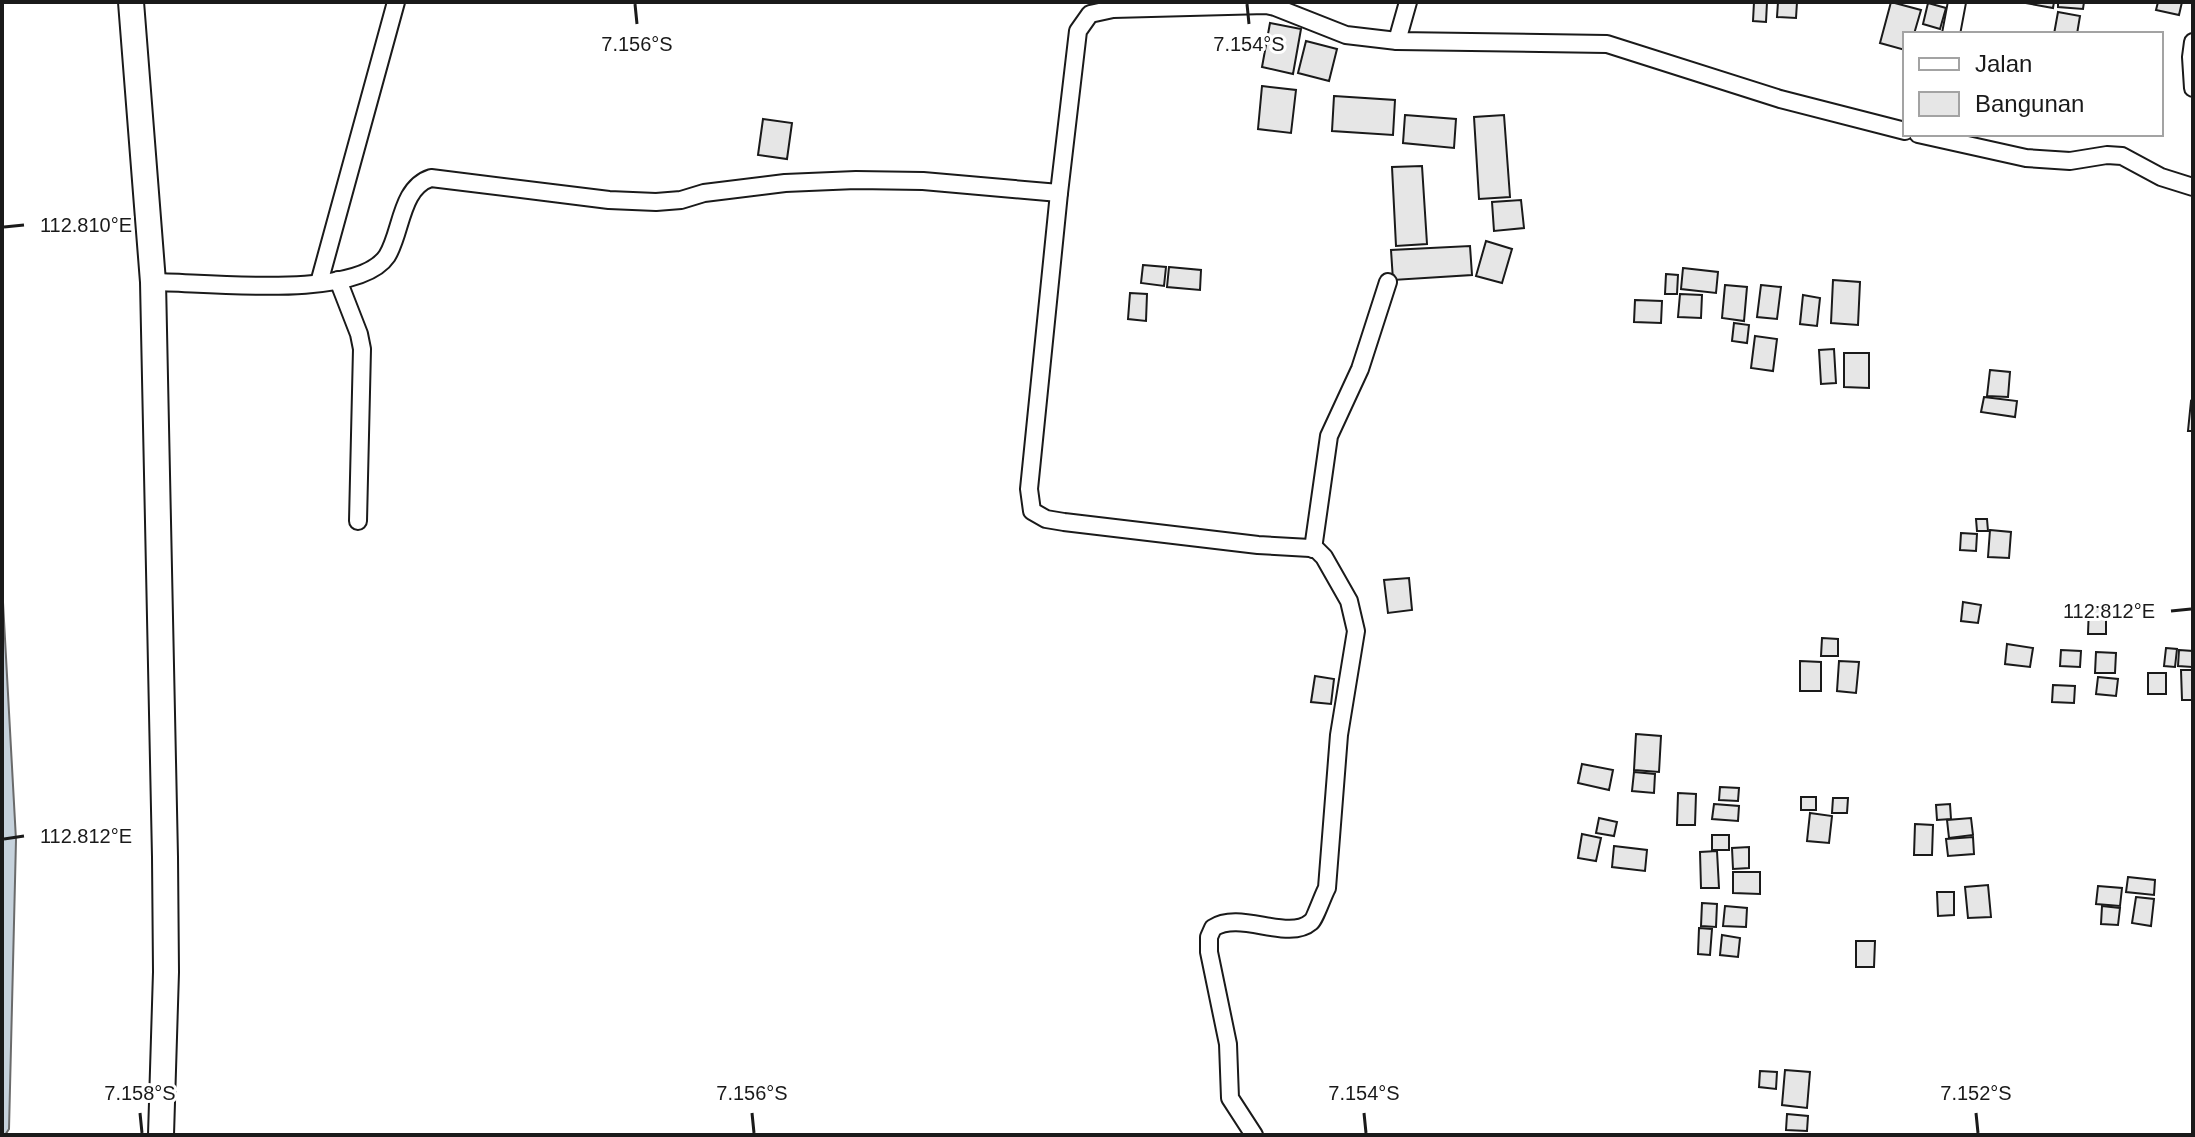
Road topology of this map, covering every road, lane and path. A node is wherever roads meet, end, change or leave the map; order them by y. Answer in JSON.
{"nodes":[{"id":1,"x":131,"y":2,"type":"edge"},
{"id":2,"x":396,"y":2,"type":"edge"},
{"id":3,"x":1408,"y":2,"type":"edge"},
{"id":4,"x":1957,"y":2,"type":"edge"},
{"id":5,"x":1951,"y":32,"type":"edge"},
{"id":6,"x":1397,"y":41,"type":"junction"},
{"id":7,"x":2193,"y":42,"type":"edge"},
{"id":8,"x":2193,"y":88,"type":"edge"},
{"id":9,"x":1903,"y":130,"type":"edge"},
{"id":10,"x":1936,"y":136,"type":"edge"},
{"id":11,"x":2191,"y":181,"type":"edge"},
{"id":12,"x":1059,"y":193,"type":"junction"},
{"id":13,"x":338,"y":280,"type":"junction"},
{"id":14,"x":153,"y":282,"type":"junction"},
{"id":15,"x":1388,"y":282,"type":"dead end"},
{"id":16,"x":319,"y":283,"type":"junction"},
{"id":17,"x":358,"y":521,"type":"dead end"},
{"id":18,"x":1313,"y":549,"type":"junction"},
{"id":19,"x":161,"y":1135,"type":"edge"},
{"id":20,"x":1254,"y":1135,"type":"edge"}],
"edges":[{"from":1,"to":14,"type":"main road"},
{"from":2,"to":16,"type":"street"},
{"from":3,"to":6,"type":"street"},
{"from":4,"to":5,"type":"street"},
{"from":6,"to":9,"type":"street"},
{"from":6,"to":12,"type":"street"},
{"from":7,"to":8,"type":"street"},
{"from":10,"to":11,"type":"street"},
{"from":12,"to":13,"type":"street"},
{"from":12,"to":18,"type":"street"},
{"from":13,"to":16,"type":"street"},
{"from":13,"to":17,"type":"street"},
{"from":14,"to":16,"type":"street"},
{"from":14,"to":19,"type":"main road"},
{"from":15,"to":18,"type":"street"},
{"from":18,"to":20,"type":"street"}]}
